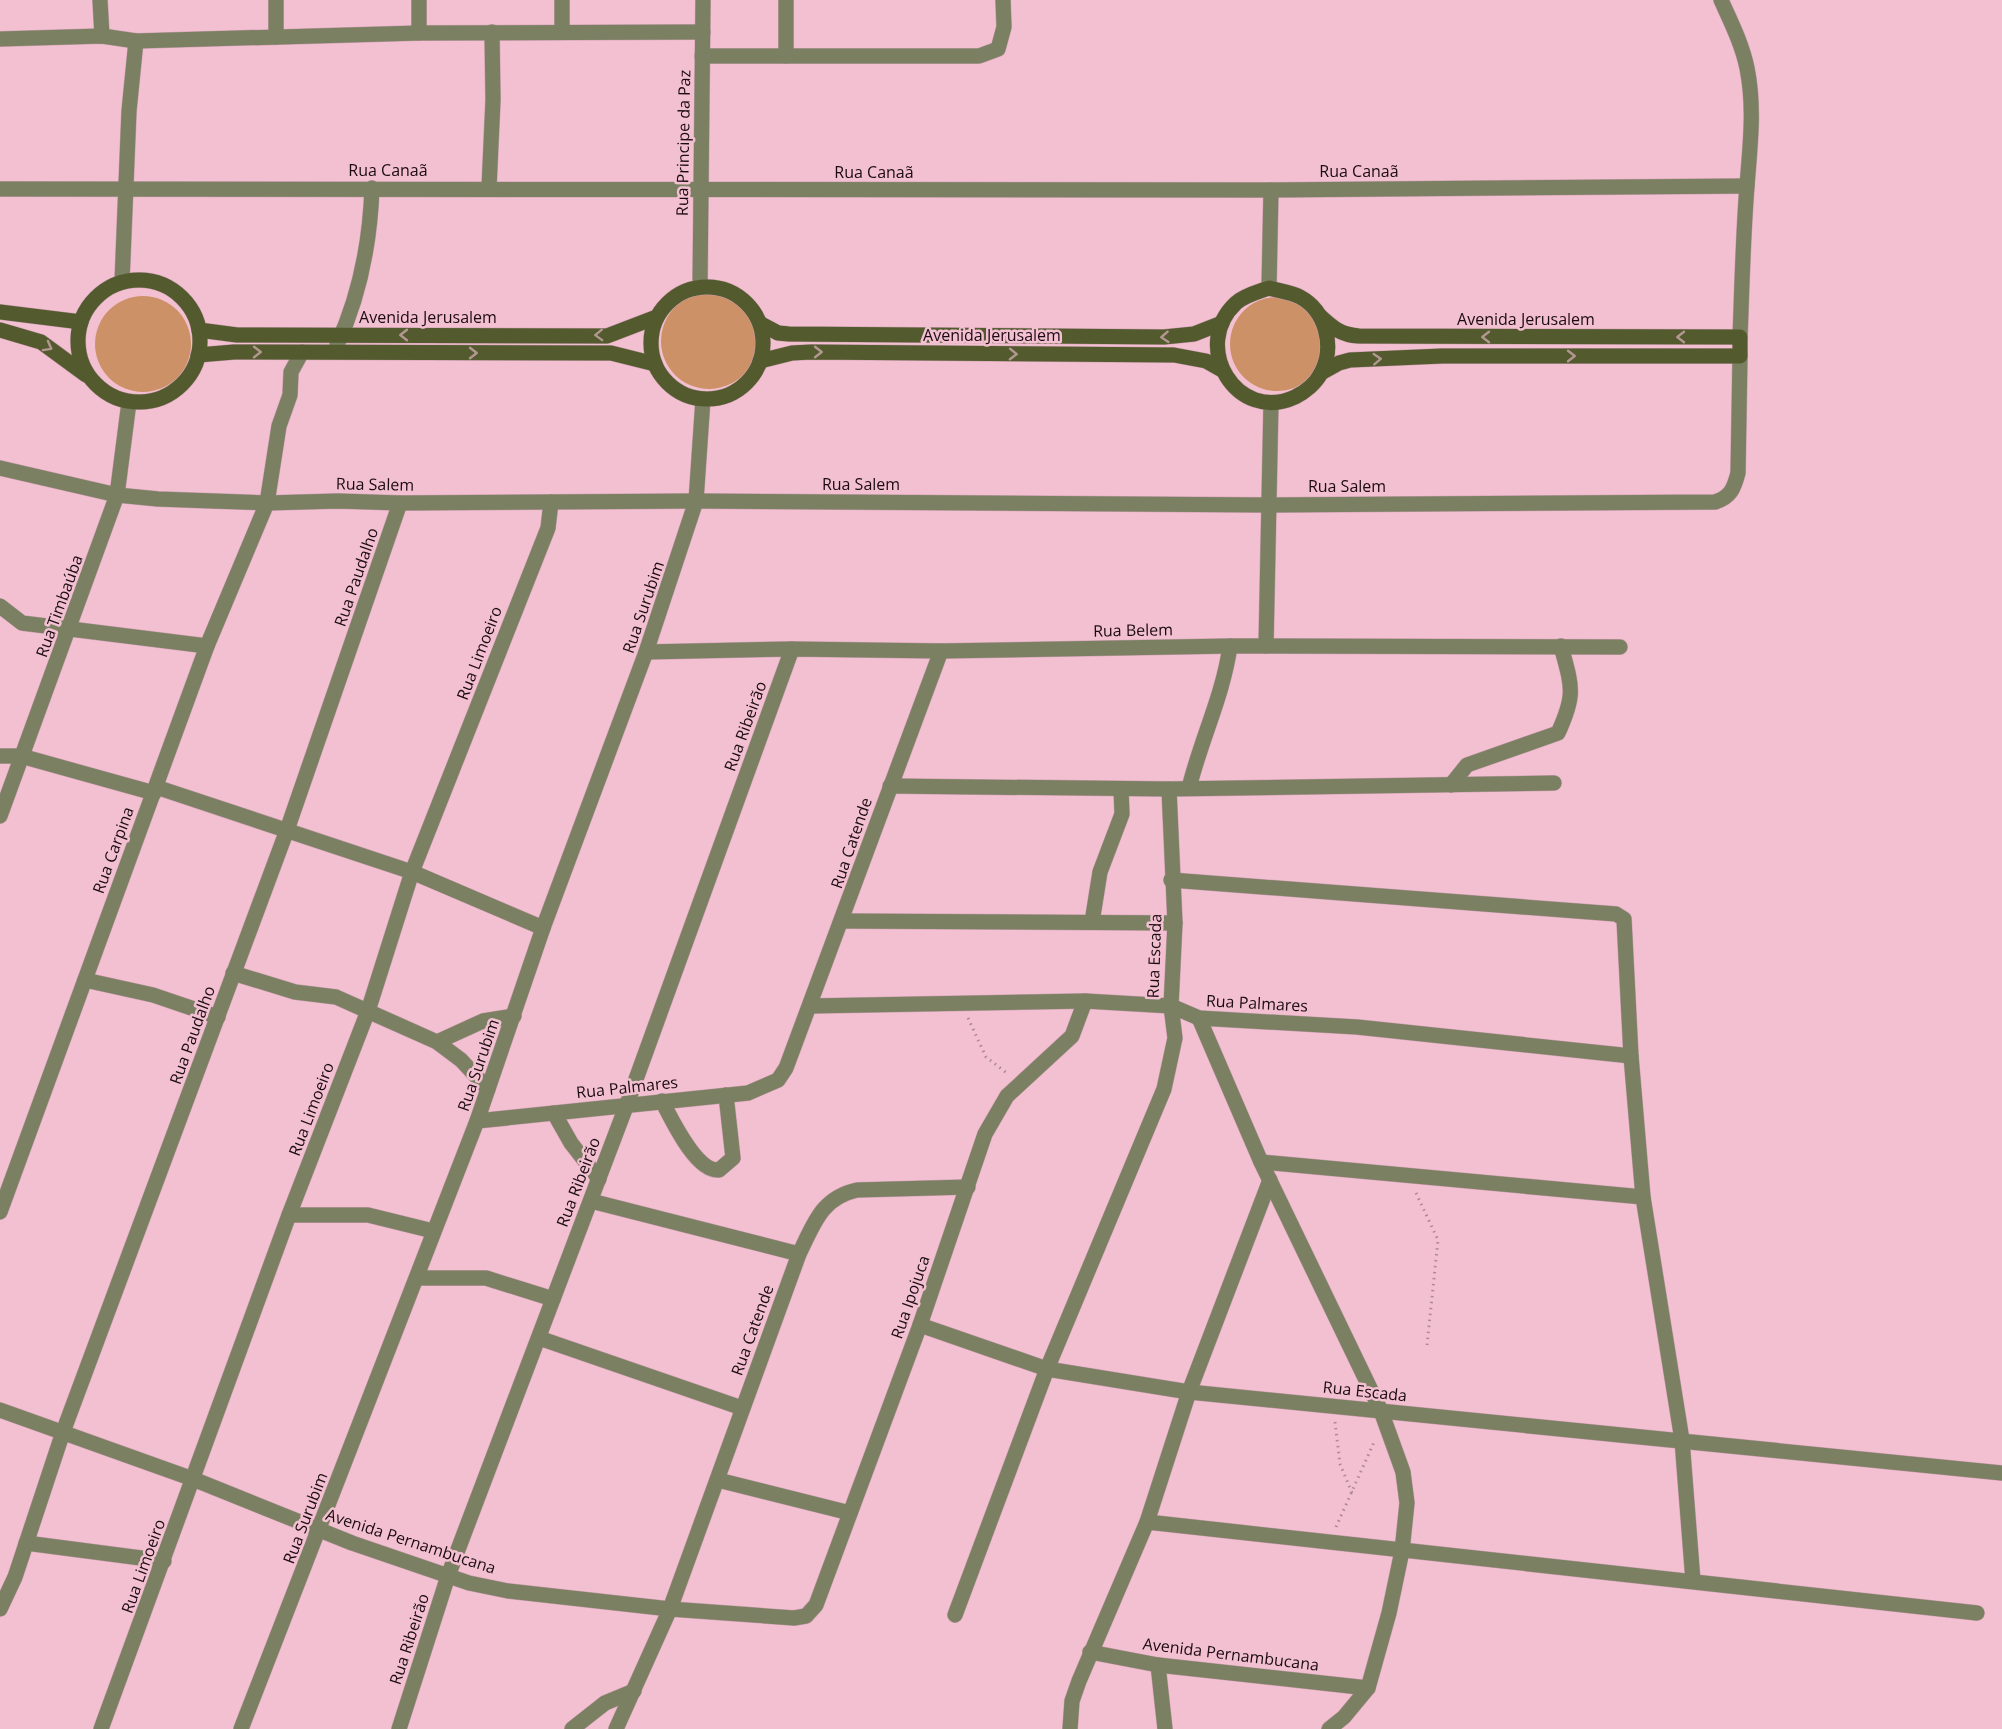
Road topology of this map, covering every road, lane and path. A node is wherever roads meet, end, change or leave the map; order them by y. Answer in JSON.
{"nodes":[{"id":1,"x":100,"y":0,"type":"edge"},
{"id":2,"x":276,"y":0,"type":"edge"},
{"id":3,"x":419,"y":0,"type":"edge"},
{"id":4,"x":562,"y":0,"type":"edge"},
{"id":5,"x":703,"y":0,"type":"edge"},
{"id":6,"x":786,"y":0,"type":"edge"},
{"id":7,"x":1003,"y":0,"type":"edge"},
{"id":8,"x":1721,"y":0,"type":"edge"},
{"id":9,"x":562,"y":31,"type":"junction"},
{"id":10,"x":492,"y":32,"type":"junction"},
{"id":11,"x":703,"y":32,"type":"junction"},
{"id":12,"x":419,"y":33,"type":"junction"},
{"id":13,"x":102,"y":36,"type":"junction"},
{"id":14,"x":276,"y":37,"type":"junction"},
{"id":15,"x":0,"y":39,"type":"edge"},
{"id":16,"x":136,"y":41,"type":"junction"},
{"id":17,"x":702,"y":56,"type":"junction"},
{"id":18,"x":786,"y":56,"type":"junction"},
{"id":19,"x":1747,"y":186,"type":"junction"},
{"id":20,"x":127,"y":188,"type":"junction"},
{"id":21,"x":372,"y":188,"type":"junction"},
{"id":22,"x":489,"y":188,"type":"junction"},
{"id":23,"x":0,"y":189,"type":"edge"},
{"id":24,"x":699,"y":190,"type":"junction"},
{"id":25,"x":1271,"y":190,"type":"junction"},
{"id":26,"x":122,"y":282,"type":"junction"},
{"id":27,"x":700,"y":286,"type":"junction"},
{"id":28,"x":1269,"y":288,"type":"junction"},
{"id":29,"x":0,"y":312,"type":"edge"},
{"id":30,"x":1320,"y":316,"type":"junction"},
{"id":31,"x":654,"y":318,"type":"junction"},
{"id":32,"x":81,"y":322,"type":"junction"},
{"id":33,"x":1222,"y":323,"type":"junction"},
{"id":34,"x":761,"y":324,"type":"junction"},
{"id":35,"x":0,"y":330,"type":"edge"},
{"id":36,"x":199,"y":330,"type":"junction"},
{"id":37,"x":898,"y":334,"type":"junction"},
{"id":38,"x":342,"y":335,"type":"junction"},
{"id":39,"x":518,"y":336,"type":"junction"},
{"id":40,"x":1079,"y":337,"type":"junction"},
{"id":41,"x":1740,"y":337,"type":"junction"},
{"id":42,"x":302,"y":352,"type":"junction"},
{"id":43,"x":334,"y":352,"type":"junction"},
{"id":44,"x":518,"y":353,"type":"junction"},
{"id":45,"x":899,"y":353,"type":"junction"},
{"id":46,"x":1080,"y":354,"type":"junction"},
{"id":47,"x":198,"y":355,"type":"junction"},
{"id":48,"x":1740,"y":356,"type":"junction"},
{"id":49,"x":760,"y":361,"type":"junction"},
{"id":50,"x":654,"y":364,"type":"junction"},
{"id":51,"x":1222,"y":370,"type":"junction"},
{"id":52,"x":1321,"y":373,"type":"junction"},
{"id":53,"x":89,"y":377,"type":"junction"},
{"id":54,"x":703,"y":399,"type":"junction"},
{"id":55,"x":129,"y":402,"type":"junction"},
{"id":56,"x":1271,"y":403,"type":"junction"},
{"id":57,"x":0,"y":468,"type":"edge"},
{"id":58,"x":117,"y":495,"type":"junction"},
{"id":59,"x":696,"y":501,"type":"junction"},
{"id":60,"x":551,"y":502,"type":"junction"},
{"id":61,"x":267,"y":503,"type":"junction"},
{"id":62,"x":400,"y":503,"type":"junction"},
{"id":63,"x":1267,"y":505,"type":"junction"},
{"id":64,"x":0,"y":606,"type":"edge"},
{"id":65,"x":70,"y":630,"type":"junction"},
{"id":66,"x":207,"y":646,"type":"junction"},
{"id":67,"x":1230,"y":646,"type":"junction"},
{"id":68,"x":1266,"y":646,"type":"junction"},
{"id":69,"x":1561,"y":646,"type":"junction"},
{"id":70,"x":1620,"y":647,"type":"dead end"},
{"id":71,"x":792,"y":649,"type":"junction"},
{"id":72,"x":941,"y":651,"type":"junction"},
{"id":73,"x":646,"y":652,"type":"junction"},
{"id":74,"x":0,"y":756,"type":"edge"},
{"id":75,"x":21,"y":756,"type":"junction"},
{"id":76,"x":1554,"y":783,"type":"dead end"},
{"id":77,"x":1451,"y":785,"type":"junction"},
{"id":78,"x":890,"y":786,"type":"junction"},
{"id":79,"x":1189,"y":788,"type":"junction"},
{"id":80,"x":1121,"y":789,"type":"junction"},
{"id":81,"x":1169,"y":789,"type":"junction"},
{"id":82,"x":155,"y":790,"type":"junction"},
{"id":83,"x":0,"y":816,"type":"edge"},
{"id":84,"x":287,"y":830,"type":"junction"},
{"id":85,"x":412,"y":872,"type":"junction"},
{"id":86,"x":1171,"y":880,"type":"junction"},
{"id":87,"x":842,"y":921,"type":"junction"},
{"id":88,"x":1092,"y":922,"type":"junction"},
{"id":89,"x":1175,"y":923,"type":"junction"},
{"id":90,"x":543,"y":928,"type":"junction"},
{"id":91,"x":233,"y":973,"type":"junction"},
{"id":92,"x":85,"y":980,"type":"junction"},
{"id":93,"x":1085,"y":1001,"type":"junction"},
{"id":94,"x":964,"y":1003,"type":"junction"},
{"id":95,"x":810,"y":1006,"type":"junction"},
{"id":96,"x":1171,"y":1006,"type":"junction"},
{"id":97,"x":368,"y":1011,"type":"junction"},
{"id":98,"x":514,"y":1016,"type":"junction"},
{"id":99,"x":218,"y":1017,"type":"junction"},
{"id":100,"x":1199,"y":1018,"type":"junction"},
{"id":101,"x":437,"y":1042,"type":"junction"},
{"id":102,"x":1631,"y":1056,"type":"junction"},
{"id":103,"x":778,"y":1080,"type":"joint"},
{"id":104,"x":1019,"y":1083,"type":"junction"},
{"id":105,"x":488,"y":1089,"type":"junction"},
{"id":106,"x":726,"y":1095,"type":"junction"},
{"id":107,"x":662,"y":1101,"type":"junction"},
{"id":108,"x":627,"y":1104,"type":"junction"},
{"id":109,"x":554,"y":1113,"type":"junction"},
{"id":110,"x":477,"y":1121,"type":"junction"},
{"id":111,"x":1262,"y":1162,"type":"junction"},
{"id":112,"x":1407,"y":1176,"type":"junction"},
{"id":113,"x":599,"y":1179,"type":"junction"},
{"id":114,"x":1270,"y":1180,"type":"junction"},
{"id":115,"x":968,"y":1187,"type":"junction"},
{"id":116,"x":4,"y":1191,"type":"edge"},
{"id":117,"x":1643,"y":1197,"type":"junction"},
{"id":118,"x":591,"y":1201,"type":"junction"},
{"id":119,"x":0,"y":1212,"type":"edge"},
{"id":120,"x":289,"y":1215,"type":"junction"},
{"id":121,"x":433,"y":1231,"type":"junction"},
{"id":122,"x":799,"y":1254,"type":"junction"},
{"id":123,"x":417,"y":1278,"type":"junction"},
{"id":124,"x":554,"y":1299,"type":"junction"},
{"id":125,"x":920,"y":1324,"type":"junction"},
{"id":126,"x":539,"y":1338,"type":"junction"},
{"id":127,"x":1427,"y":1345,"type":"dead end"},
{"id":128,"x":1047,"y":1369,"type":"junction"},
{"id":129,"x":1189,"y":1392,"type":"junction"},
{"id":130,"x":1335,"y":1406,"type":"junction"},
{"id":131,"x":742,"y":1408,"type":"junction"},
{"id":132,"x":0,"y":1410,"type":"edge"},
{"id":133,"x":1382,"y":1415,"type":"junction"},
{"id":134,"x":63,"y":1432,"type":"junction"},
{"id":135,"x":1682,"y":1440,"type":"junction"},
{"id":136,"x":2002,"y":1473,"type":"edge"},
{"id":137,"x":193,"y":1479,"type":"junction"},
{"id":138,"x":718,"y":1480,"type":"junction"},
{"id":139,"x":1352,"y":1492,"type":"junction"},
{"id":140,"x":850,"y":1513,"type":"junction"},
{"id":141,"x":1147,"y":1522,"type":"junction"},
{"id":142,"x":319,"y":1530,"type":"junction"},
{"id":143,"x":26,"y":1543,"type":"junction"},
{"id":144,"x":1329,"y":1543,"type":"junction"},
{"id":145,"x":1402,"y":1551,"type":"junction"},
{"id":146,"x":164,"y":1561,"type":"junction"},
{"id":147,"x":448,"y":1576,"type":"junction"},
{"id":148,"x":7,"y":1577,"type":"edge"},
{"id":149,"x":1693,"y":1581,"type":"junction"},
{"id":150,"x":0,"y":1609,"type":"edge"},
{"id":151,"x":670,"y":1609,"type":"junction"},
{"id":152,"x":1977,"y":1613,"type":"dead end"},
{"id":153,"x":955,"y":1615,"type":"dead end"},
{"id":154,"x":794,"y":1617,"type":"joint"},
{"id":155,"x":1090,"y":1652,"type":"junction"},
{"id":156,"x":1158,"y":1665,"type":"junction"},
{"id":157,"x":1368,"y":1688,"type":"junction"},
{"id":158,"x":634,"y":1691,"type":"junction"},
{"id":159,"x":101,"y":1729,"type":"edge"},
{"id":160,"x":241,"y":1729,"type":"edge"},
{"id":161,"x":399,"y":1729,"type":"edge"},
{"id":162,"x":572,"y":1729,"type":"edge"},
{"id":163,"x":616,"y":1729,"type":"edge"},
{"id":164,"x":628,"y":1729,"type":"edge"},
{"id":165,"x":1070,"y":1729,"type":"edge"},
{"id":166,"x":1165,"y":1729,"type":"edge"},
{"id":167,"x":1329,"y":1729,"type":"edge"}],
"edges":[{"from":1,"to":13,"type":"street"},
{"from":2,"to":14,"type":"street"},
{"from":3,"to":12,"type":"street"},
{"from":4,"to":9,"type":"street"},
{"from":5,"to":11,"type":"street","name":"Rua Principe da Paz"},
{"from":6,"to":18,"type":"street"},
{"from":7,"to":18,"type":"street"},
{"from":8,"to":19,"type":"street"},
{"from":9,"to":10,"type":"street"},
{"from":9,"to":11,"type":"street"},
{"from":10,"to":12,"type":"street"},
{"from":10,"to":22,"type":"street"},
{"from":11,"to":17,"type":"street","name":"Rua Principe da Paz"},
{"from":12,"to":14,"type":"street"},
{"from":13,"to":15,"type":"street"},
{"from":13,"to":16,"type":"street"},
{"from":14,"to":16,"type":"street"},
{"from":16,"to":20,"type":"street"},
{"from":17,"to":18,"type":"street"},
{"from":17,"to":24,"type":"street","name":"Rua Principe da Paz"},
{"from":19,"to":25,"type":"street","name":"Rua Canaã"},
{"from":19,"to":41,"type":"street"},
{"from":20,"to":21,"type":"street","name":"Rua Canaã"},
{"from":20,"to":23,"type":"street","name":"Rua Canaã"},
{"from":20,"to":26,"type":"street"},
{"from":21,"to":22,"type":"street","name":"Rua Canaã"},
{"from":21,"to":38,"type":"street"},
{"from":22,"to":24,"type":"street","name":"Rua Canaã"},
{"from":24,"to":25,"type":"street","name":"Rua Canaã"},
{"from":24,"to":27,"type":"street","name":"Rua Principe da Paz"},
{"from":25,"to":28,"type":"street"},
{"from":26,"to":32,"type":"street"},
{"from":26,"to":36,"type":"street"},
{"from":27,"to":31,"type":"street","name":"Avenida Jerusalem"},
{"from":27,"to":34,"type":"street"},
{"from":28,"to":30,"type":"street","name":"Avenida Jerusalem"},
{"from":28,"to":33,"type":"street"},
{"from":29,"to":32,"type":"street"},
{"from":41,"to":30,"type":"street","name":"Avenida Jerusalem","one_way":true},
{"from":30,"to":52,"type":"street"},
{"from":31,"to":39,"type":"street","name":"Avenida Jerusalem","one_way":true},
{"from":31,"to":50,"type":"street"},
{"from":32,"to":53,"type":"street"},
{"from":33,"to":40,"type":"street","name":"Avenida Jerusalem","one_way":true},
{"from":33,"to":51,"type":"street"},
{"from":34,"to":37,"type":"street","name":"Avenida Jerusalem"},
{"from":34,"to":49,"type":"street"},
{"from":35,"to":53,"type":"street","one_way":true},
{"from":36,"to":38,"type":"street","name":"Avenida Jerusalem"},
{"from":36,"to":47,"type":"street"},
{"from":37,"to":40,"type":"street","name":"Avenida Jerusalem"},
{"from":37,"to":45,"type":"street"},
{"from":39,"to":38,"type":"street","name":"Avenida Jerusalem","one_way":true},
{"from":38,"to":43,"type":"street"},
{"from":39,"to":44,"type":"street"},
{"from":40,"to":46,"type":"street"},
{"from":41,"to":48,"type":"street"},
{"from":42,"to":43,"type":"street"},
{"from":47,"to":42,"type":"street","one_way":true},
{"from":42,"to":61,"type":"street","name":"Rua Carpina"},
{"from":43,"to":44,"type":"street","one_way":true},
{"from":44,"to":50,"type":"street"},
{"from":45,"to":46,"type":"street","name":"Avenida Jerusalem","one_way":true},
{"from":49,"to":45,"type":"street","name":"Avenida Jerusalem","one_way":true},
{"from":46,"to":51,"type":"street","name":"Avenida Jerusalem"},
{"from":47,"to":55,"type":"street"},
{"from":52,"to":48,"type":"street","one_way":true},
{"from":48,"to":63,"type":"street","name":"Rua Salem"},
{"from":49,"to":54,"type":"street"},
{"from":50,"to":54,"type":"street"},
{"from":51,"to":56,"type":"street","name":"Avenida Jerusalem"},
{"from":52,"to":56,"type":"street"},
{"from":53,"to":55,"type":"street"},
{"from":54,"to":59,"type":"street","name":"Rua Surubim"},
{"from":55,"to":58,"type":"street","name":"Rua Timbaúba"},
{"from":56,"to":63,"type":"street"},
{"from":57,"to":58,"type":"street","name":"Rua Salem"},
{"from":58,"to":61,"type":"street","name":"Rua Salem"},
{"from":58,"to":65,"type":"street","name":"Rua Timbaúba"},
{"from":59,"to":60,"type":"street","name":"Rua Salem"},
{"from":59,"to":63,"type":"street","name":"Rua Salem"},
{"from":59,"to":73,"type":"street","name":"Rua Surubim"},
{"from":60,"to":62,"type":"street","name":"Rua Salem"},
{"from":60,"to":85,"type":"street","name":"Rua Limoeiro"},
{"from":61,"to":62,"type":"street","name":"Rua Salem"},
{"from":61,"to":66,"type":"street","name":"Rua Carpina"},
{"from":62,"to":84,"type":"street","name":"Rua Paudalho"},
{"from":63,"to":68,"type":"street"},
{"from":64,"to":65,"type":"street"},
{"from":65,"to":66,"type":"street"},
{"from":65,"to":75,"type":"street","name":"Rua Timbaúba"},
{"from":66,"to":82,"type":"street","name":"Rua Carpina"},
{"from":67,"to":68,"type":"street","name":"Rua Belem"},
{"from":67,"to":72,"type":"street","name":"Rua Belem"},
{"from":67,"to":79,"type":"street"},
{"from":68,"to":69,"type":"street","name":"Rua Belem"},
{"from":69,"to":70,"type":"street","name":"Rua Belem"},
{"from":69,"to":77,"type":"street"},
{"from":71,"to":72,"type":"street","name":"Rua Belem"},
{"from":71,"to":73,"type":"street","name":"Rua Belem"},
{"from":71,"to":108,"type":"street","name":"Rua Ribeirão"},
{"from":72,"to":78,"type":"street","name":"Rua Catende"},
{"from":73,"to":90,"type":"street","name":"Rua Surubim"},
{"from":74,"to":75,"type":"street"},
{"from":75,"to":82,"type":"street"},
{"from":75,"to":83,"type":"street","name":"Rua Timbaúba"},
{"from":76,"to":77,"type":"street"},
{"from":77,"to":79,"type":"street"},
{"from":78,"to":80,"type":"street"},
{"from":78,"to":87,"type":"street","name":"Rua Catende"},
{"from":79,"to":81,"type":"street"},
{"from":80,"to":81,"type":"street"},
{"from":80,"to":88,"type":"street"},
{"from":81,"to":86,"type":"street","name":"Rua Escada"},
{"from":82,"to":84,"type":"street"},
{"from":82,"to":92,"type":"street","name":"Rua Carpina"},
{"from":84,"to":85,"type":"street"},
{"from":84,"to":91,"type":"street","name":"Rua Paudalho"},
{"from":85,"to":90,"type":"street"},
{"from":85,"to":97,"type":"street","name":"Rua Limoeiro"},
{"from":86,"to":89,"type":"street","name":"Rua Escada"},
{"from":86,"to":102,"type":"street"},
{"from":87,"to":88,"type":"street"},
{"from":87,"to":95,"type":"street","name":"Rua Catende"},
{"from":88,"to":89,"type":"street"},
{"from":89,"to":96,"type":"street","name":"Rua Escada"},
{"from":90,"to":98,"type":"street","name":"Rua Surubim"},
{"from":91,"to":97,"type":"street"},
{"from":91,"to":99,"type":"street","name":"Rua Paudalho"},
{"from":92,"to":99,"type":"street"},
{"from":92,"to":116,"type":"street","name":"Rua Carpina"},
{"from":93,"to":94,"type":"street","name":"Rua Palmares"},
{"from":93,"to":96,"type":"street","name":"Rua Palmares"},
{"from":93,"to":104,"type":"street","name":"Rua Ipojuca"},
{"from":94,"to":95,"type":"street","name":"Rua Palmares"},
{"from":94,"to":104,"type":"path"},
{"from":95,"to":103,"type":"street","name":"Rua Catende"},
{"from":96,"to":100,"type":"street","name":"Rua Palmares"},
{"from":96,"to":128,"type":"street","name":"Rua Escada"},
{"from":97,"to":101,"type":"street"},
{"from":97,"to":120,"type":"street","name":"Rua Limoeiro"},
{"from":98,"to":101,"type":"street"},
{"from":98,"to":105,"type":"street","name":"Rua Surubim"},
{"from":99,"to":134,"type":"street","name":"Rua Paudalho"},
{"from":100,"to":102,"type":"street","name":"Rua Palmares"},
{"from":100,"to":111,"type":"street"},
{"from":101,"to":105,"type":"street"},
{"from":102,"to":117,"type":"street"},
{"from":103,"to":106,"type":"street","name":"Rua Palmares"},
{"from":104,"to":115,"type":"street","name":"Rua Ipojuca"},
{"from":105,"to":110,"type":"street","name":"Rua Surubim"},
{"from":106,"to":107,"type":"street","name":"Rua Palmares"},
{"from":106,"to":107,"type":"street"},
{"from":107,"to":108,"type":"street","name":"Rua Palmares"},
{"from":108,"to":109,"type":"street","name":"Rua Palmares"},
{"from":108,"to":113,"type":"street","name":"Rua Ribeirão"},
{"from":109,"to":110,"type":"street","name":"Rua Palmares"},
{"from":109,"to":113,"type":"street"},
{"from":110,"to":121,"type":"street","name":"Rua Surubim"},
{"from":111,"to":112,"type":"street"},
{"from":111,"to":114,"type":"street"},
{"from":112,"to":117,"type":"street"},
{"from":112,"to":127,"type":"path"},
{"from":113,"to":118,"type":"street","name":"Rua Ribeirão"},
{"from":114,"to":129,"type":"street"},
{"from":114,"to":133,"type":"street"},
{"from":115,"to":122,"type":"street","name":"Rua Catende"},
{"from":115,"to":125,"type":"street","name":"Rua Ipojuca"},
{"from":116,"to":119,"type":"street","name":"Rua Carpina"},
{"from":117,"to":135,"type":"street"},
{"from":118,"to":122,"type":"street"},
{"from":118,"to":124,"type":"street","name":"Rua Ribeirão"},
{"from":120,"to":121,"type":"street"},
{"from":120,"to":137,"type":"street","name":"Rua Limoeiro"},
{"from":121,"to":123,"type":"street","name":"Rua Surubim"},
{"from":122,"to":131,"type":"street","name":"Rua Catende"},
{"from":123,"to":124,"type":"street"},
{"from":123,"to":142,"type":"street","name":"Rua Surubim"},
{"from":124,"to":126,"type":"street","name":"Rua Ribeirão"},
{"from":125,"to":128,"type":"street","name":"Rua Escada"},
{"from":125,"to":140,"type":"street","name":"Rua Ipojuca"},
{"from":126,"to":131,"type":"street"},
{"from":126,"to":147,"type":"street","name":"Rua Ribeirão"},
{"from":128,"to":129,"type":"street","name":"Rua Escada"},
{"from":128,"to":153,"type":"street","name":"Rua Escada"},
{"from":129,"to":130,"type":"street","name":"Rua Escada"},
{"from":129,"to":141,"type":"street"},
{"from":130,"to":133,"type":"street","name":"Rua Escada"},
{"from":130,"to":139,"type":"path"},
{"from":131,"to":138,"type":"street","name":"Rua Catende"},
{"from":132,"to":134,"type":"street","name":"Avenida Pernambucana"},
{"from":133,"to":135,"type":"street","name":"Rua Escada"},
{"from":133,"to":139,"type":"path"},
{"from":133,"to":145,"type":"street"},
{"from":134,"to":137,"type":"street","name":"Avenida Pernambucana"},
{"from":134,"to":143,"type":"street","name":"Rua Paudalho"},
{"from":135,"to":136,"type":"street","name":"Rua Escada"},
{"from":135,"to":149,"type":"street"},
{"from":137,"to":142,"type":"street","name":"Avenida Pernambucana"},
{"from":137,"to":146,"type":"street","name":"Rua Limoeiro"},
{"from":138,"to":140,"type":"street"},
{"from":138,"to":151,"type":"street","name":"Rua Catende"},
{"from":139,"to":144,"type":"path"},
{"from":140,"to":154,"type":"street","name":"Rua Ipojuca"},
{"from":141,"to":144,"type":"street"},
{"from":141,"to":155,"type":"street"},
{"from":142,"to":147,"type":"street","name":"Avenida Pernambucana"},
{"from":142,"to":160,"type":"street","name":"Rua Surubim"},
{"from":143,"to":146,"type":"street"},
{"from":143,"to":148,"type":"street","name":"Rua Paudalho"},
{"from":144,"to":145,"type":"street"},
{"from":145,"to":149,"type":"street"},
{"from":145,"to":157,"type":"street"},
{"from":146,"to":159,"type":"street","name":"Rua Limoeiro"},
{"from":147,"to":151,"type":"street","name":"Avenida Pernambucana"},
{"from":147,"to":161,"type":"street","name":"Rua Ribeirão"},
{"from":148,"to":150,"type":"street","name":"Rua Paudalho"},
{"from":149,"to":152,"type":"street"},
{"from":151,"to":154,"type":"street","name":"Avenida Pernambucana"},
{"from":151,"to":158,"type":"street","name":"Rua Catende"},
{"from":155,"to":156,"type":"street","name":"Avenida Pernambucana"},
{"from":155,"to":165,"type":"street"},
{"from":156,"to":157,"type":"street","name":"Avenida Pernambucana"},
{"from":156,"to":166,"type":"street"},
{"from":157,"to":167,"type":"street"},
{"from":158,"to":162,"type":"street"},
{"from":158,"to":163,"type":"street"},
{"from":158,"to":164,"type":"street"}]}
